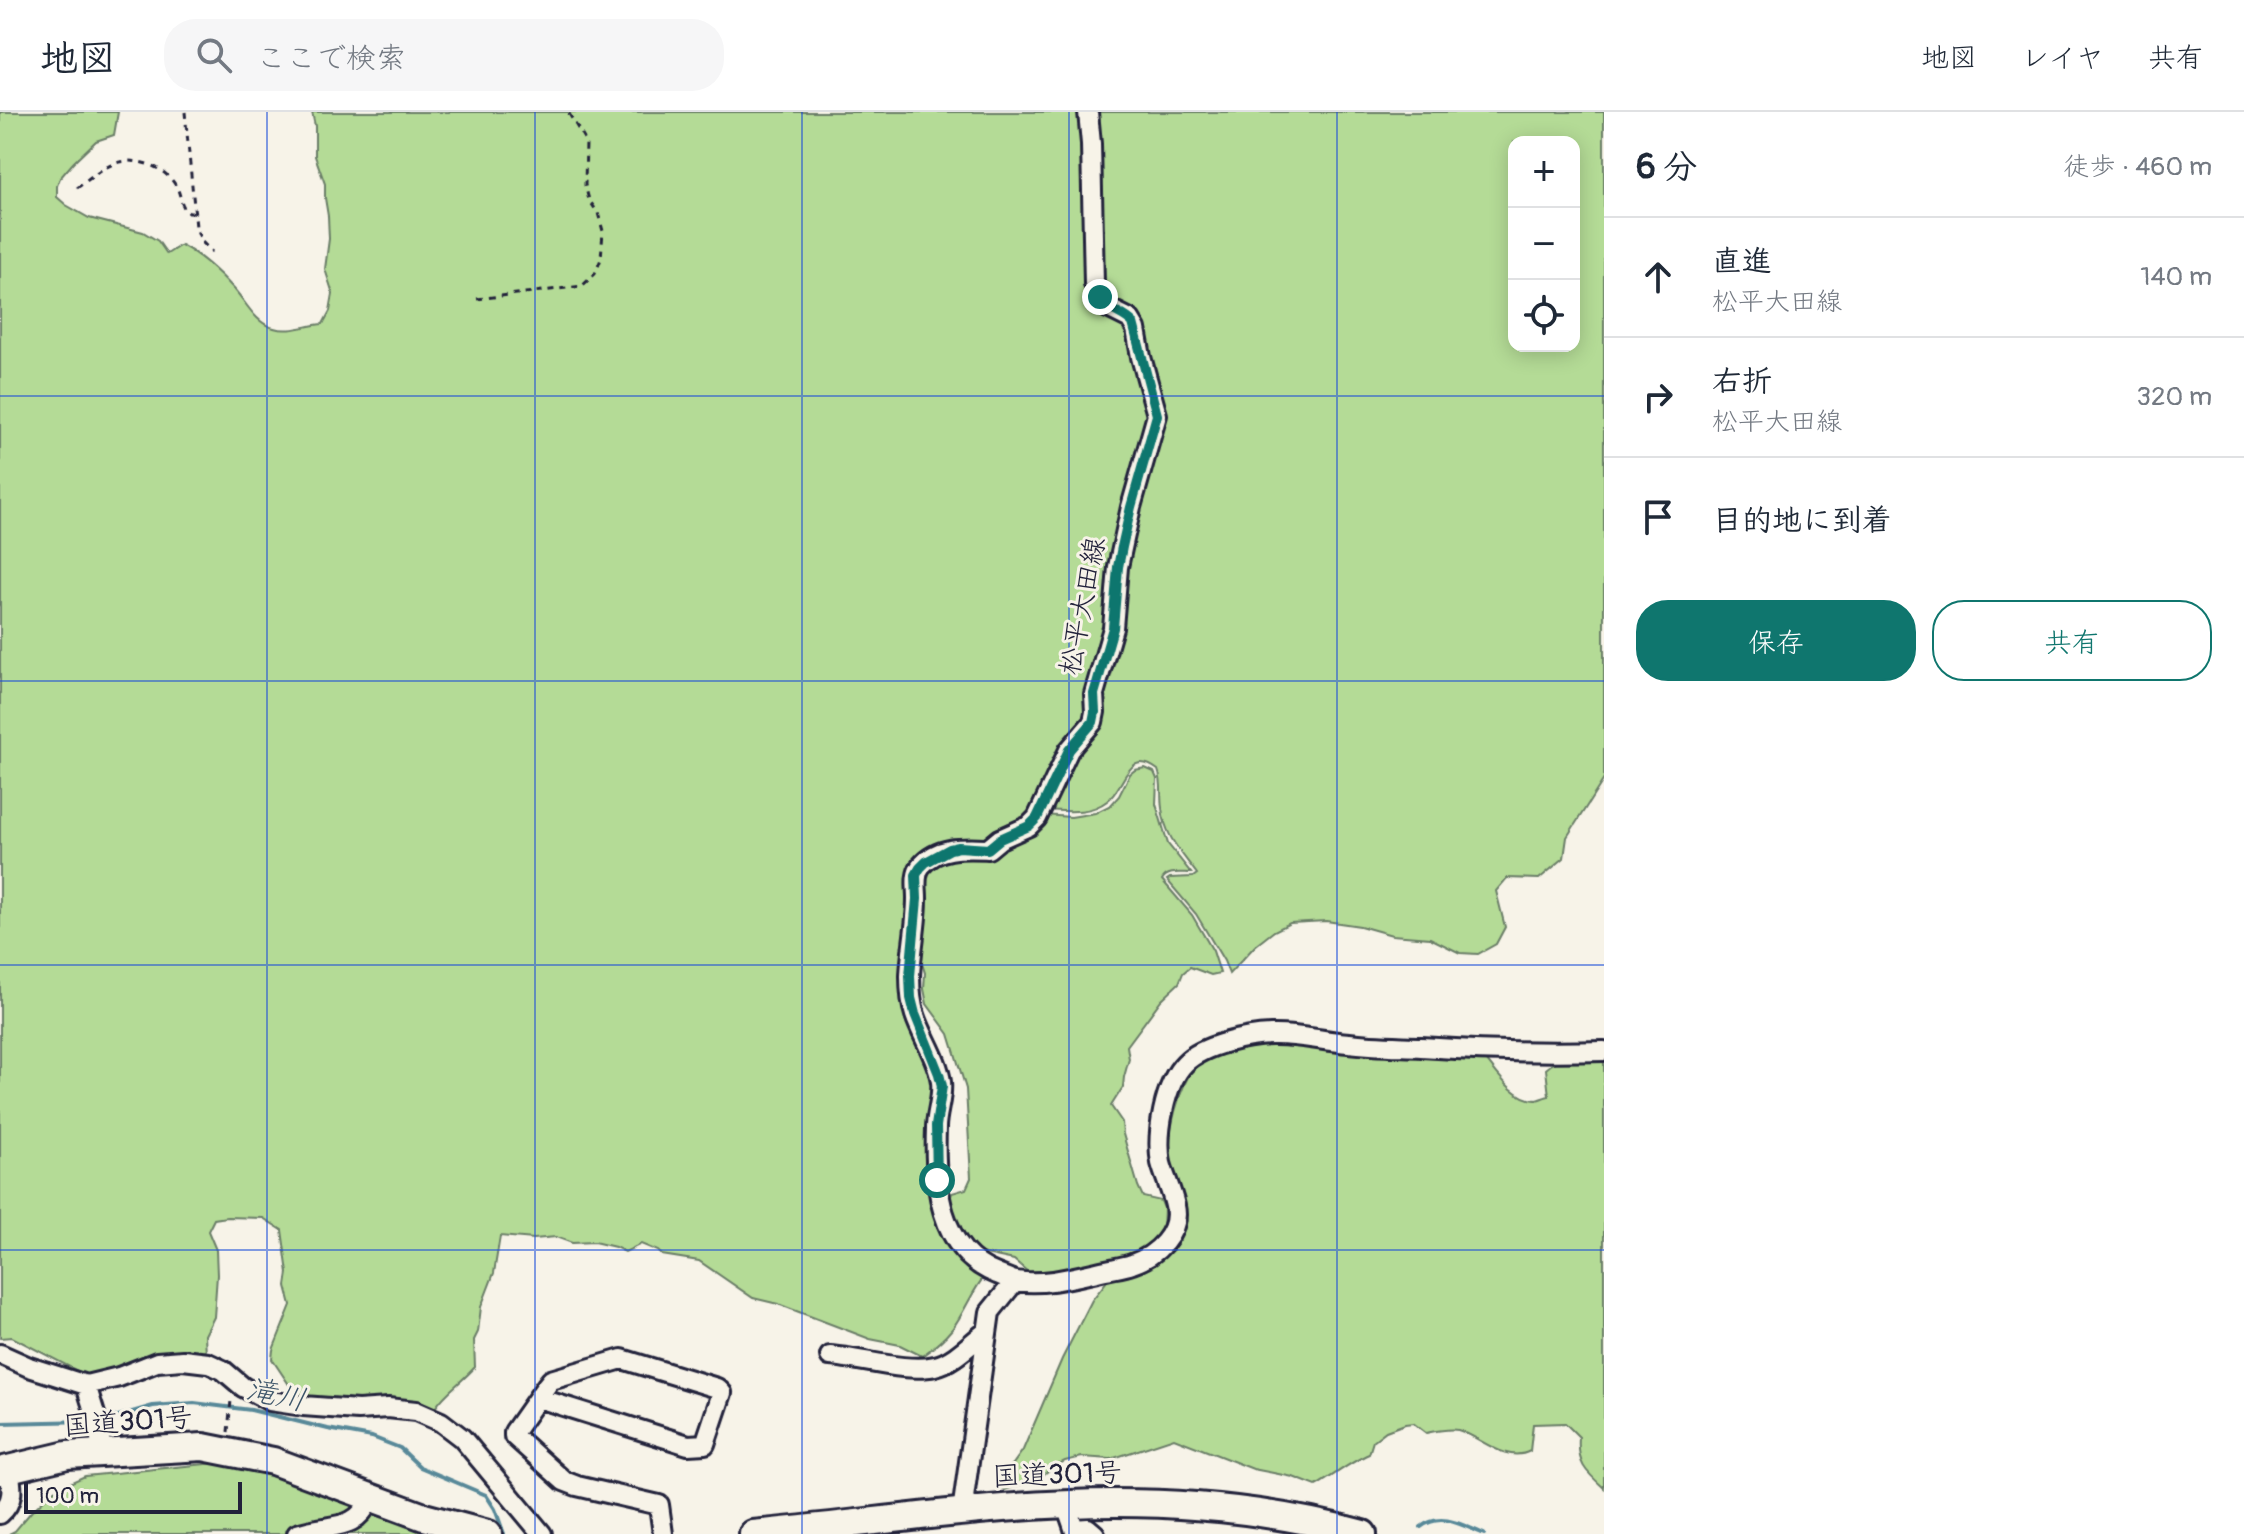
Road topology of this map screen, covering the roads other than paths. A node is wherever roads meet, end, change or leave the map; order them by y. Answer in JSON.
{"nodes":[{"id":1,"x":1088,"y":112,"type":"edge"},
{"id":2,"x":1604,"y":1051,"type":"edge"},
{"id":3,"x":1015,"y":1281,"type":"junction"},
{"id":4,"x":987,"y":1331,"type":"junction"},
{"id":5,"x":0,"y":1354,"type":"edge"},
{"id":6,"x":830,"y":1356,"type":"dead end"},
{"id":7,"x":88,"y":1392,"type":"junction"},
{"id":8,"x":538,"y":1398,"type":"junction"},
{"id":9,"x":102,"y":1453,"type":"junction"},
{"id":10,"x":4,"y":1470,"type":"edge"},
{"id":11,"x":371,"y":1498,"type":"junction"},
{"id":12,"x":962,"y":1512,"type":"junction"},
{"id":13,"x":0,"y":1514,"type":"edge"},
{"id":14,"x":1072,"y":1522,"type":"edge"},
{"id":15,"x":297,"y":1534,"type":"edge"},
{"id":16,"x":488,"y":1534,"type":"edge"},
{"id":17,"x":542,"y":1534,"type":"edge"},
{"id":18,"x":663,"y":1534,"type":"edge"},
{"id":19,"x":753,"y":1534,"type":"edge"},
{"id":20,"x":1095,"y":1534,"type":"edge"},
{"id":21,"x":1363,"y":1534,"type":"edge"}],
"edges":[{"from":1,"to":3,"type":"street","name":"松平大田線"},
{"from":2,"to":3,"type":"street"},
{"from":3,"to":4,"type":"street"},
{"from":4,"to":6,"type":"street"},
{"from":4,"to":12,"type":"street"},
{"from":5,"to":7,"type":"street"},
{"from":7,"to":9,"type":"street"},
{"from":7,"to":17,"type":"street"},
{"from":8,"to":8,"type":"street"},
{"from":8,"to":18,"type":"street"},
{"from":9,"to":10,"type":"highway","name":"国道301号"},
{"from":9,"to":11,"type":"highway","name":"国道301号"},
{"from":10,"to":13,"type":"street"},
{"from":11,"to":15,"type":"street"},
{"from":11,"to":16,"type":"highway","name":"国道301号"},
{"from":12,"to":14,"type":"highway","name":"国道301号"},
{"from":12,"to":19,"type":"highway","name":"国道301号"},
{"from":14,"to":20,"type":"street"},
{"from":14,"to":21,"type":"highway","name":"国道301号"}]}
